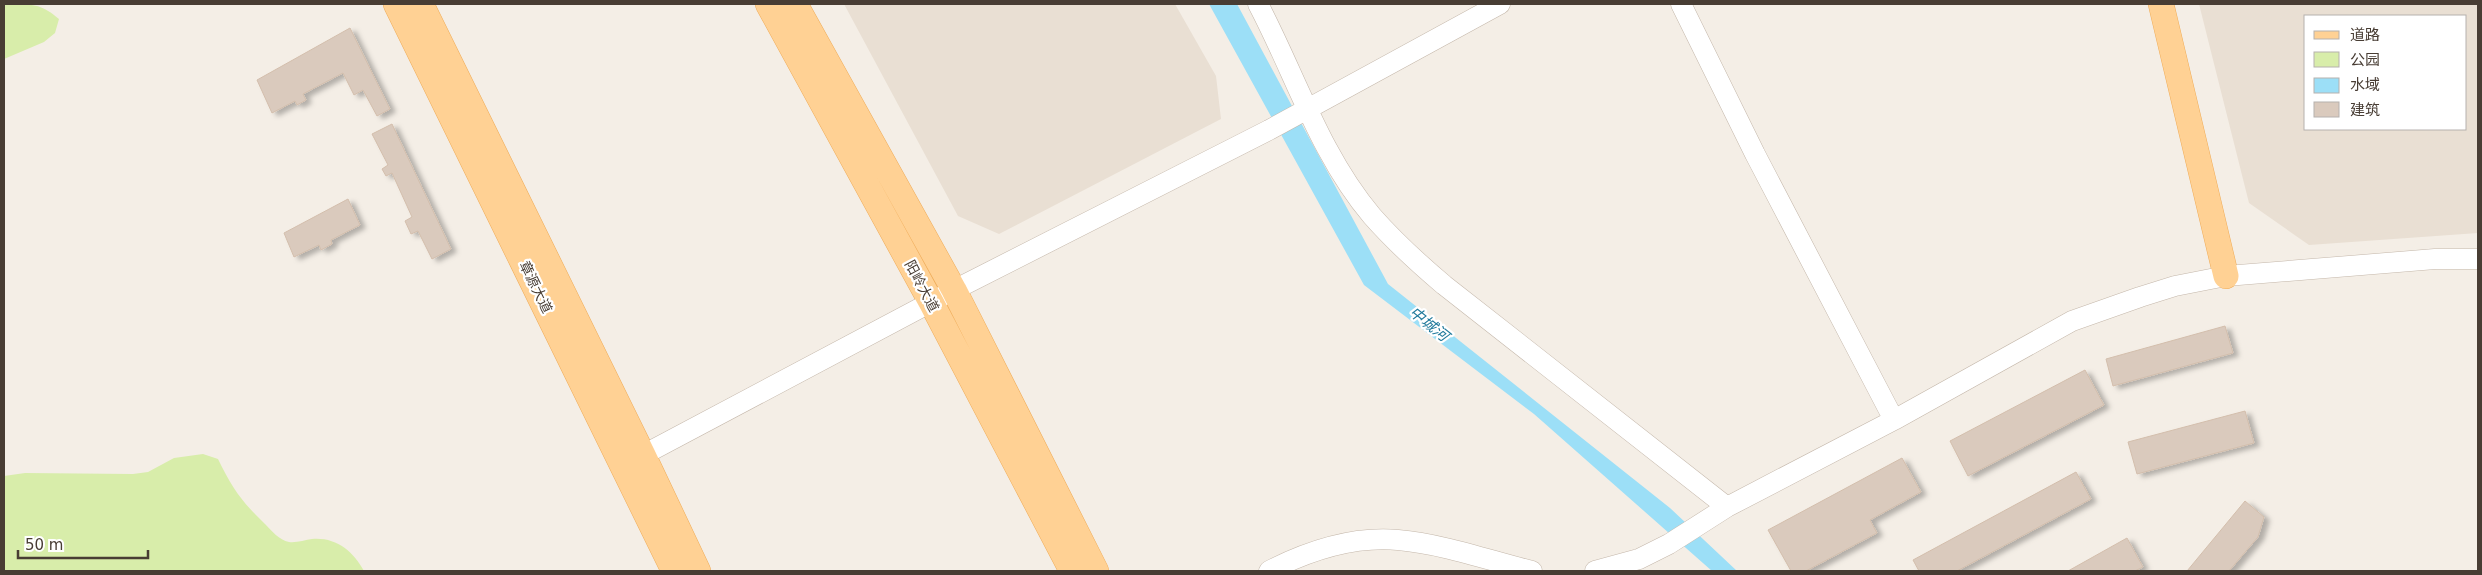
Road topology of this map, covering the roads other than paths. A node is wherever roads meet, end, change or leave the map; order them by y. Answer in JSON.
{"nodes":[{"id":1,"x":396,"y":4,"type":"edge"},
{"id":2,"x":421,"y":4,"type":"edge"},
{"id":3,"x":768,"y":4,"type":"edge"},
{"id":4,"x":795,"y":4,"type":"edge"},
{"id":5,"x":1258,"y":4,"type":"edge"},
{"id":6,"x":1500,"y":4,"type":"edge"},
{"id":7,"x":1681,"y":4,"type":"edge"},
{"id":8,"x":2161,"y":4,"type":"edge"},
{"id":9,"x":1307,"y":108,"type":"junction"},
{"id":10,"x":2478,"y":259,"type":"edge"},
{"id":11,"x":2226,"y":276,"type":"junction"},
{"id":12,"x":954,"y":290,"type":"junction"},
{"id":13,"x":931,"y":302,"type":"junction"},
{"id":14,"x":1894,"y":420,"type":"junction"},
{"id":15,"x":643,"y":455,"type":"junction"},
{"id":16,"x":1728,"y":507,"type":"junction"},
{"id":17,"x":674,"y":571,"type":"edge"},
{"id":18,"x":698,"y":571,"type":"edge"},
{"id":19,"x":1072,"y":571,"type":"edge"},
{"id":20,"x":1096,"y":571,"type":"edge"},
{"id":21,"x":1269,"y":571,"type":"edge"},
{"id":22,"x":1532,"y":571,"type":"edge"},
{"id":23,"x":1595,"y":571,"type":"edge"}],
"edges":[{"from":1,"to":17,"type":"main road","name":"章源大道"},
{"from":2,"to":15,"type":"main road","name":"章源大道"},
{"from":3,"to":13,"type":"main road","name":"阳岭大道"},
{"from":4,"to":12,"type":"main road","name":"阳岭大道"},
{"from":5,"to":9,"type":"street"},
{"from":6,"to":9,"type":"street"},
{"from":7,"to":14,"type":"street"},
{"from":8,"to":11,"type":"main road"},
{"from":9,"to":12,"type":"street"},
{"from":9,"to":16,"type":"street"},
{"from":10,"to":11,"type":"street"},
{"from":11,"to":14,"type":"street"},
{"from":12,"to":13,"type":"street"},
{"from":12,"to":20,"type":"main road","name":"阳岭大道"},
{"from":13,"to":15,"type":"street"},
{"from":13,"to":19,"type":"main road","name":"阳岭大道"},
{"from":14,"to":16,"type":"street"},
{"from":15,"to":18,"type":"main road","name":"章源大道"},
{"from":16,"to":23,"type":"street"},
{"from":21,"to":22,"type":"street"}]}
